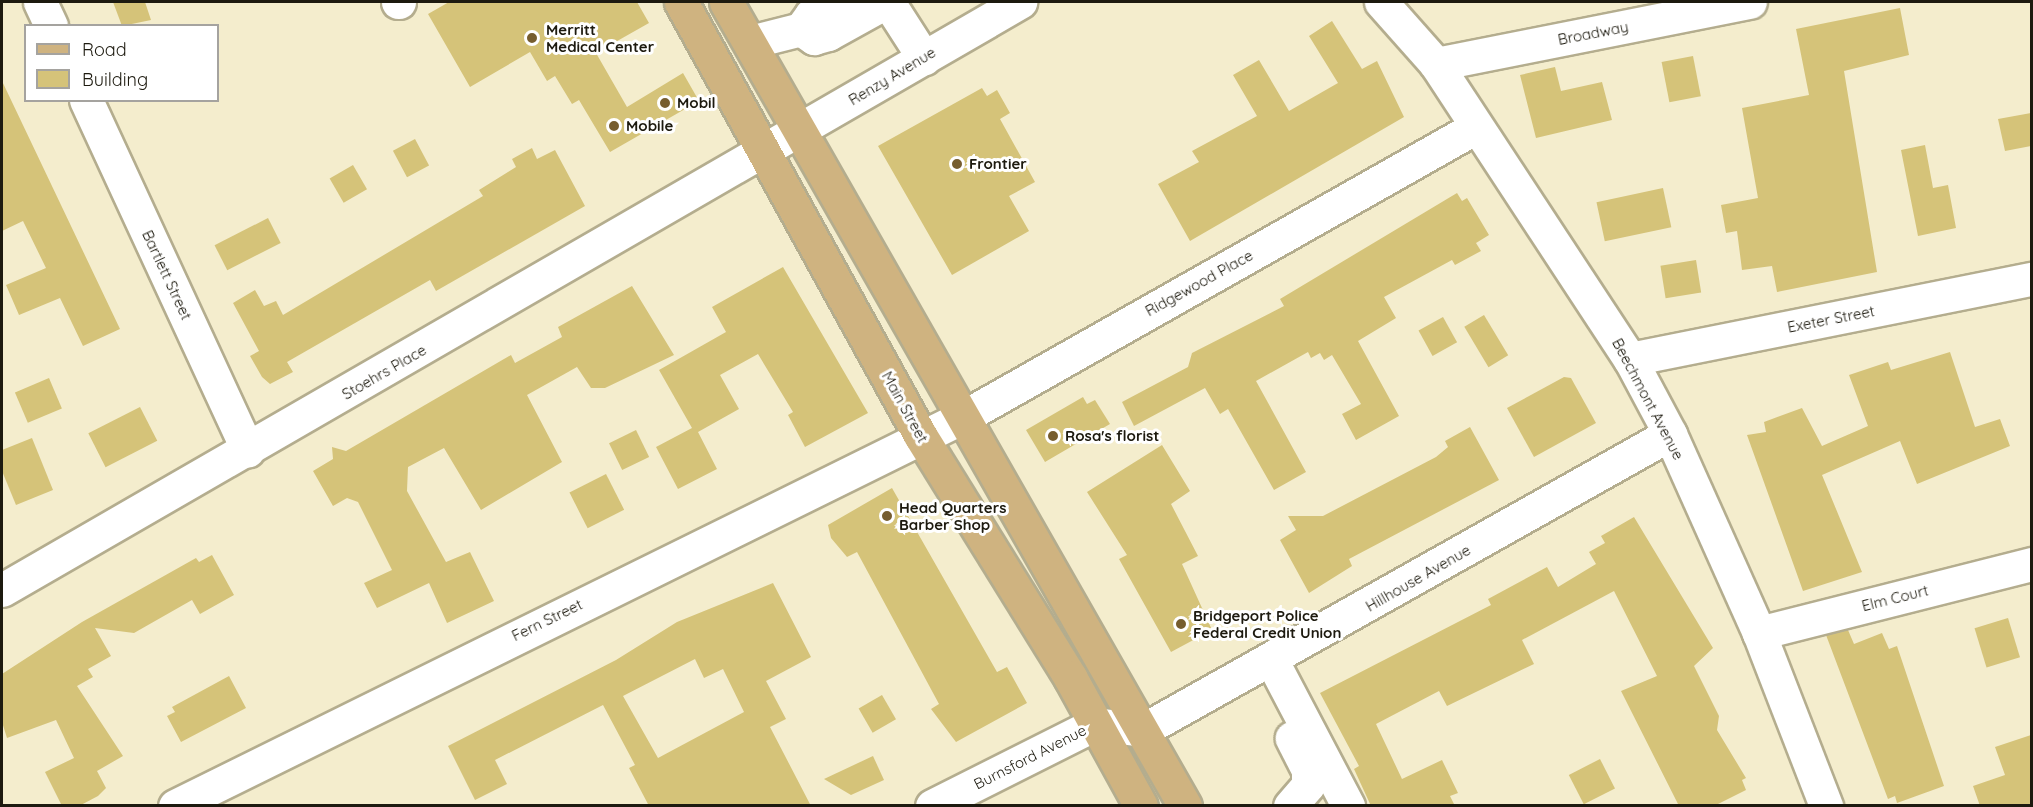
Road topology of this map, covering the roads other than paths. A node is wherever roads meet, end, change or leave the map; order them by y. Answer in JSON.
{"nodes":[{"id":1,"x":40,"y":2,"type":"edge"},
{"id":2,"x":681,"y":2,"type":"edge"},
{"id":3,"x":726,"y":2,"type":"edge"},
{"id":4,"x":838,"y":2,"type":"edge"},
{"id":5,"x":887,"y":2,"type":"edge"},
{"id":6,"x":1381,"y":2,"type":"edge"},
{"id":7,"x":1750,"y":2,"type":"edge"},
{"id":8,"x":1014,"y":3,"type":"edge"},
{"id":9,"x":50,"y":24,"type":"edge"},
{"id":10,"x":801,"y":29,"type":"junction"},
{"id":11,"x":750,"y":42,"type":"junction"},
{"id":12,"x":924,"y":58,"type":"junction"},
{"id":13,"x":1436,"y":64,"type":"junction"},
{"id":14,"x":87,"y":102,"type":"edge"},
{"id":15,"x":1476,"y":127,"type":"junction"},
{"id":16,"x":801,"y":132,"type":"junction"},
{"id":17,"x":766,"y":153,"type":"junction"},
{"id":18,"x":2031,"y":279,"type":"edge"},
{"id":19,"x":1630,"y":359,"type":"junction"},
{"id":20,"x":965,"y":416,"type":"junction"},
{"id":21,"x":1670,"y":434,"type":"junction"},
{"id":22,"x":920,"y":435,"type":"junction"},
{"id":23,"x":248,"y":450,"type":"junction"},
{"id":24,"x":2031,"y":564,"type":"edge"},
{"id":25,"x":2,"y":590,"type":"edge"},
{"id":26,"x":1759,"y":633,"type":"junction"},
{"id":27,"x":1266,"y":665,"type":"junction"},
{"id":28,"x":1095,"y":724,"type":"junction"},
{"id":29,"x":1143,"y":730,"type":"junction"},
{"id":30,"x":175,"y":806,"type":"edge"},
{"id":31,"x":932,"y":806,"type":"edge"},
{"id":32,"x":1141,"y":806,"type":"edge"},
{"id":33,"x":1185,"y":806,"type":"edge"},
{"id":34,"x":1290,"y":806,"type":"edge"},
{"id":35,"x":1348,"y":806,"type":"edge"},
{"id":36,"x":1826,"y":806,"type":"edge"}],
"edges":[{"from":1,"to":9,"type":"street"},
{"from":2,"to":17,"type":"main road","name":"Main Street"},
{"from":3,"to":11,"type":"main road"},
{"from":4,"to":10,"type":"street"},
{"from":5,"to":10,"type":"street"},
{"from":5,"to":12,"type":"street"},
{"from":6,"to":13,"type":"street","name":"Beechmont Avenue"},
{"from":7,"to":13,"type":"street","name":"Broadway"},
{"from":8,"to":12,"type":"street","name":"Renzy Avenue"},
{"from":10,"to":11,"type":"street"},
{"from":11,"to":16,"type":"main road"},
{"from":12,"to":16,"type":"street","name":"Renzy Avenue"},
{"from":13,"to":15,"type":"street","name":"Beechmont Avenue"},
{"from":14,"to":23,"type":"street","name":"Bartlett Street"},
{"from":15,"to":19,"type":"street","name":"Beechmont Avenue"},
{"from":15,"to":20,"type":"street","name":"Ridgewood Place"},
{"from":16,"to":17,"type":"street","name":"Renzy Avenue"},
{"from":16,"to":20,"type":"main road"},
{"from":17,"to":22,"type":"main road","name":"Main Street"},
{"from":17,"to":23,"type":"street","name":"Stoehrs Place"},
{"from":18,"to":19,"type":"street","name":"Exeter Street"},
{"from":19,"to":21,"type":"street","name":"Beechmont Avenue"},
{"from":20,"to":22,"type":"street","name":"Ridgewood Place"},
{"from":20,"to":29,"type":"main road"},
{"from":21,"to":26,"type":"street","name":"Beechmont Avenue"},
{"from":21,"to":27,"type":"street","name":"Hillhouse Avenue"},
{"from":22,"to":28,"type":"main road","name":"Main Street"},
{"from":22,"to":30,"type":"street","name":"Fern Street"},
{"from":23,"to":25,"type":"street","name":"Stoehrs Place"},
{"from":24,"to":26,"type":"street","name":"Elm Court"},
{"from":26,"to":36,"type":"street","name":"Beechmont Avenue"},
{"from":27,"to":29,"type":"street","name":"Hillhouse Avenue"},
{"from":27,"to":34,"type":"street"},
{"from":27,"to":35,"type":"street"},
{"from":28,"to":29,"type":"street"},
{"from":28,"to":31,"type":"street","name":"Burnsford Avenue"},
{"from":28,"to":32,"type":"main road","name":"Main Street"},
{"from":29,"to":33,"type":"main road"}]}
